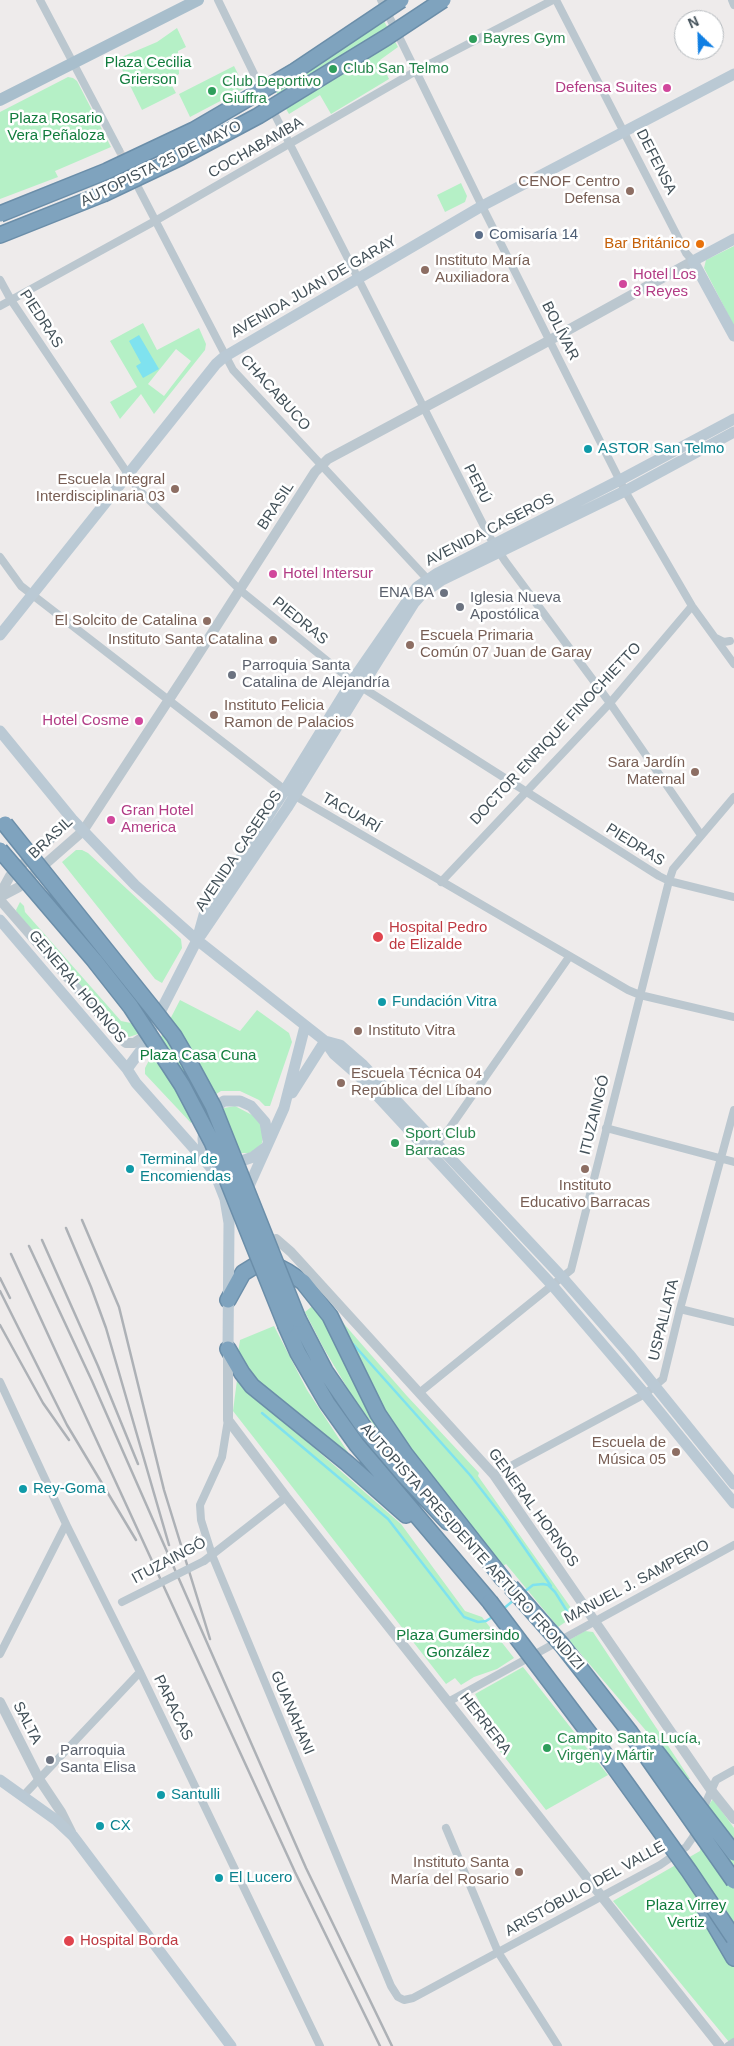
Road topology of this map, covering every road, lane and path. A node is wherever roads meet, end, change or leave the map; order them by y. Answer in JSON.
{"nodes":[{"id":1,"x":40,"y":0,"type":"edge"},
{"id":2,"x":198,"y":0,"type":"edge"},
{"id":3,"x":218,"y":0,"type":"edge"},
{"id":4,"x":381,"y":0,"type":"edge"},
{"id":5,"x":388,"y":0,"type":"edge"},
{"id":6,"x":401,"y":0,"type":"edge"},
{"id":7,"x":443,"y":0,"type":"edge"},
{"id":8,"x":554,"y":0,"type":"edge"},
{"id":9,"x":732,"y":0,"type":"edge"},
{"id":10,"x":734,"y":5,"type":"edge"},
{"id":11,"x":343,"y":39,"type":"junction"},
{"id":12,"x":73,"y":63,"type":"junction"},
{"id":13,"x":416,"y":71,"type":"junction"},
{"id":14,"x":734,"y":74,"type":"edge"},
{"id":15,"x":256,"y":78,"type":"dead end"},
{"id":16,"x":0,"y":100,"type":"edge"},
{"id":17,"x":276,"y":117,"type":"dead end"},
{"id":18,"x":624,"y":132,"type":"junction"},
{"id":19,"x":290,"y":144,"type":"junction"},
{"id":20,"x":119,"y":150,"type":"tunnel mouth"},
{"id":21,"x":139,"y":189,"type":"tunnel mouth"},
{"id":22,"x":482,"y":206,"type":"junction"},
{"id":23,"x":0,"y":214,"type":"edge"},
{"id":24,"x":156,"y":221,"type":"junction"},
{"id":25,"x":0,"y":235,"type":"edge"},
{"id":26,"x":734,"y":239,"type":"edge"},
{"id":27,"x":692,"y":261,"type":"junction"},
{"id":28,"x":358,"y":279,"type":"junction"},
{"id":29,"x":0,"y":280,"type":"edge"},
{"id":30,"x":11,"y":300,"type":"junction"},
{"id":31,"x":0,"y":306,"type":"edge"},
{"id":32,"x":734,"y":336,"type":"edge"},
{"id":33,"x":549,"y":340,"type":"junction"},
{"id":34,"x":224,"y":357,"type":"junction"},
{"id":35,"x":422,"y":408,"type":"junction"},
{"id":36,"x":734,"y":419,"type":"edge"},
{"id":37,"x":734,"y":432,"type":"edge"},
{"id":38,"x":322,"y":464,"type":"junction"},
{"id":39,"x":129,"y":476,"type":"junction"},
{"id":40,"x":622,"y":485,"type":"junction"},
{"id":41,"x":497,"y":548,"type":"junction"},
{"id":42,"x":0,"y":557,"type":"edge"},
{"id":43,"x":430,"y":582,"type":"junction"},
{"id":44,"x":240,"y":590,"type":"junction"},
{"id":45,"x":33,"y":595,"type":"junction"},
{"id":46,"x":692,"y":606,"type":"junction"},
{"id":47,"x":0,"y":635,"type":"edge"},
{"id":48,"x":715,"y":637,"type":"junction"},
{"id":49,"x":732,"y":640,"type":"edge"},
{"id":50,"x":721,"y":646,"type":"junction"},
{"id":51,"x":734,"y":664,"type":"edge"},
{"id":52,"x":357,"y":684,"type":"junction"},
{"id":53,"x":169,"y":701,"type":"junction"},
{"id":54,"x":610,"y":703,"type":"junction"},
{"id":55,"x":0,"y":731,"type":"edge"},
{"id":56,"x":524,"y":792,"type":"junction"},
{"id":57,"x":289,"y":793,"type":"junction"},
{"id":58,"x":734,"y":797,"type":"edge"},
{"id":59,"x":72,"y":819,"type":"junction"},
{"id":60,"x":2,"y":820,"type":"edge"},
{"id":61,"x":83,"y":831,"type":"junction"},
{"id":62,"x":701,"y":835,"type":"junction"},
{"id":63,"x":0,"y":850,"type":"edge"},
{"id":64,"x":668,"y":881,"type":"junction"},
{"id":65,"x":440,"y":882,"type":"junction"},
{"id":66,"x":0,"y":897,"type":"edge"},
{"id":67,"x":734,"y":897,"type":"edge"},
{"id":68,"x":0,"y":920,"type":"edge"},
{"id":69,"x":196,"y":940,"type":"junction"},
{"id":70,"x":569,"y":957,"type":"junction"},
{"id":71,"x":640,"y":995,"type":"junction"},
{"id":72,"x":734,"y":1017,"type":"edge"},
{"id":73,"x":306,"y":1026,"type":"junction"},
{"id":74,"x":150,"y":1032,"type":"junction"},
{"id":75,"x":325,"y":1041,"type":"junction"},
{"id":76,"x":127,"y":1069,"type":"junction"},
{"id":77,"x":284,"y":1108,"type":"junction"},
{"id":78,"x":734,"y":1110,"type":"edge"},
{"id":79,"x":606,"y":1128,"type":"junction"},
{"id":80,"x":267,"y":1145,"type":"junction"},
{"id":81,"x":432,"y":1146,"type":"junction"},
{"id":82,"x":722,"y":1159,"type":"junction"},
{"id":83,"x":734,"y":1162,"type":"edge"},
{"id":84,"x":208,"y":1163,"type":"junction"},
{"id":85,"x":249,"y":1186,"type":"joint"},
{"id":86,"x":276,"y":1239,"type":"dead end"},
{"id":87,"x":277,"y":1266,"type":"junction"},
{"id":88,"x":562,"y":1277,"type":"junction"},
{"id":89,"x":552,"y":1284,"type":"junction"},
{"id":90,"x":228,"y":1300,"type":"junction"},
{"id":91,"x":680,"y":1309,"type":"junction"},
{"id":92,"x":292,"y":1322,"type":"junction"},
{"id":93,"x":734,"y":1322,"type":"edge"},
{"id":94,"x":228,"y":1348,"type":"junction"},
{"id":95,"x":0,"y":1382,"type":"edge"},
{"id":96,"x":655,"y":1387,"type":"junction"},
{"id":97,"x":419,"y":1393,"type":"junction"},
{"id":98,"x":645,"y":1394,"type":"junction"},
{"id":99,"x":228,"y":1420,"type":"junction"},
{"id":100,"x":494,"y":1475,"type":"junction"},
{"id":101,"x":734,"y":1484,"type":"edge"},
{"id":102,"x":286,"y":1497,"type":"junction"},
{"id":103,"x":734,"y":1503,"type":"edge"},
{"id":104,"x":66,"y":1524,"type":"junction"},
{"id":105,"x":734,"y":1545,"type":"edge"},
{"id":106,"x":212,"y":1556,"type":"junction"},
{"id":107,"x":470,"y":1577,"type":"junction"},
{"id":108,"x":507,"y":1583,"type":"junction"},
{"id":109,"x":108,"y":1608,"type":"junction"},
{"id":110,"x":595,"y":1621,"type":"junction"},
{"id":111,"x":562,"y":1645,"type":"junction"},
{"id":112,"x":0,"y":1654,"type":"edge"},
{"id":113,"x":140,"y":1672,"type":"junction"},
{"id":114,"x":0,"y":1702,"type":"edge"},
{"id":115,"x":448,"y":1702,"type":"junction"},
{"id":116,"x":734,"y":1770,"type":"edge"},
{"id":117,"x":39,"y":1779,"type":"junction"},
{"id":118,"x":0,"y":1780,"type":"edge"},
{"id":119,"x":711,"y":1790,"type":"junction"},
{"id":120,"x":23,"y":1796,"type":"junction"},
{"id":121,"x":734,"y":1819,"type":"edge"},
{"id":122,"x":446,"y":1828,"type":"dead end"},
{"id":123,"x":73,"y":1836,"type":"junction"},
{"id":124,"x":663,"y":1836,"type":"junction"},
{"id":125,"x":734,"y":1853,"type":"edge"},
{"id":126,"x":734,"y":1881,"type":"edge"},
{"id":127,"x":602,"y":1896,"type":"junction"},
{"id":128,"x":734,"y":1938,"type":"edge"},
{"id":129,"x":498,"y":1952,"type":"junction"},
{"id":130,"x":734,"y":1958,"type":"edge"},
{"id":131,"x":413,"y":1998,"type":"joint"},
{"id":132,"x":734,"y":2042,"type":"edge"},
{"id":133,"x":231,"y":2046,"type":"edge"},
{"id":134,"x":320,"y":2046,"type":"edge"},
{"id":135,"x":558,"y":2046,"type":"edge"},
{"id":136,"x":720,"y":2046,"type":"edge"},
{"id":137,"x":728,"y":2046,"type":"edge"}],
"edges":[{"from":1,"to":12,"type":"street"},
{"from":2,"to":12,"type":"main road"},
{"from":3,"to":15,"type":"street"},
{"from":4,"to":13,"type":"street","name":"BOLÍVAR"},
{"from":5,"to":11,"type":"highway","bridge":true},
{"from":6,"to":11,"type":"highway","name":"AUTOPISTA 25 DE MAYO","bridge":true},
{"from":7,"to":25,"type":"highway","name":"AUTOPISTA 25 DE MAYO","bridge":true},
{"from":8,"to":13,"type":"street","name":"COCHABAMBA"},
{"from":8,"to":18,"type":"street","name":"DEFENSA"},
{"from":9,"to":10,"type":"street"},
{"from":11,"to":23,"type":"highway","name":"AUTOPISTA 25 DE MAYO","bridge":true},
{"from":12,"to":16,"type":"main road"},
{"from":12,"to":20,"type":"street"},
{"from":13,"to":19,"type":"street","name":"COCHABAMBA"},
{"from":13,"to":22,"type":"street","name":"BOLÍVAR"},
{"from":14,"to":18,"type":"main road","name":"AVENIDA JUAN DE GARAY"},
{"from":17,"to":19,"type":"street","name":"PERÚ"},
{"from":18,"to":22,"type":"main road","name":"AVENIDA JUAN DE GARAY"},
{"from":18,"to":27,"type":"street","name":"DEFENSA"},
{"from":19,"to":24,"type":"street","name":"COCHABAMBA"},
{"from":19,"to":28,"type":"street","name":"PERÚ"},
{"from":21,"to":24,"type":"street","name":"CHACABUCO"},
{"from":22,"to":28,"type":"main road","name":"AVENIDA JUAN DE GARAY"},
{"from":22,"to":33,"type":"street","name":"BOLÍVAR"},
{"from":24,"to":30,"type":"street","name":"COCHABAMBA"},
{"from":24,"to":34,"type":"street","name":"CHACABUCO"},
{"from":26,"to":27,"type":"main road"},
{"from":27,"to":32,"type":"main road","name":"DEFENSA"},
{"from":27,"to":33,"type":"street","name":"BRASIL"},
{"from":28,"to":34,"type":"main road","name":"AVENIDA JUAN DE GARAY"},
{"from":28,"to":35,"type":"street","name":"PERÚ"},
{"from":29,"to":30,"type":"street","name":"PIEDRAS"},
{"from":30,"to":31,"type":"street","name":"COCHABAMBA"},
{"from":30,"to":39,"type":"street","name":"PIEDRAS"},
{"from":33,"to":35,"type":"street","name":"BRASIL"},
{"from":33,"to":40,"type":"street","name":"BOLÍVAR"},
{"from":34,"to":38,"type":"street","name":"CHACABUCO"},
{"from":34,"to":39,"type":"main road","name":"AVENIDA JUAN DE GARAY"},
{"from":35,"to":38,"type":"street","name":"BRASIL"},
{"from":35,"to":41,"type":"street","name":"PERÚ"},
{"from":36,"to":40,"type":"main road","name":"AVENIDA CASEROS"},
{"from":37,"to":40,"type":"main road","name":"AVENIDA CASEROS"},
{"from":38,"to":43,"type":"street","name":"CHACABUCO"},
{"from":38,"to":44,"type":"street","name":"BRASIL"},
{"from":39,"to":44,"type":"street","name":"PIEDRAS"},
{"from":39,"to":45,"type":"main road","name":"AVENIDA JUAN DE GARAY"},
{"from":40,"to":41,"type":"main road","name":"AVENIDA CASEROS"},
{"from":40,"to":46,"type":"street","name":"BOLÍVAR"},
{"from":41,"to":43,"type":"main road","name":"AVENIDA CASEROS"},
{"from":41,"to":54,"type":"street","name":"PERÚ"},
{"from":42,"to":45,"type":"street","name":"TACUARÍ"},
{"from":43,"to":52,"type":"main road","name":"AVENIDA CASEROS"},
{"from":44,"to":52,"type":"street","name":"PIEDRAS"},
{"from":44,"to":53,"type":"street","name":"BRASIL"},
{"from":45,"to":47,"type":"main road","name":"AVENIDA JUAN DE GARAY"},
{"from":45,"to":53,"type":"street","name":"TACUARÍ"},
{"from":46,"to":48,"type":"street","name":"BOLÍVAR"},
{"from":46,"to":54,"type":"street","name":"DOCTOR ENRIQUE FINOCHIETTO"},
{"from":48,"to":49,"type":"street"},
{"from":48,"to":50,"type":"street","name":"BOLÍVAR"},
{"from":49,"to":50,"type":"street"},
{"from":50,"to":51,"type":"street","name":"BOLÍVAR"},
{"from":52,"to":56,"type":"street","name":"PIEDRAS"},
{"from":52,"to":57,"type":"main road","name":"AVENIDA CASEROS"},
{"from":53,"to":57,"type":"street","name":"TACUARÍ"},
{"from":53,"to":61,"type":"street","name":"BRASIL"},
{"from":54,"to":56,"type":"street","name":"DOCTOR ENRIQUE FINOCHIETTO"},
{"from":54,"to":62,"type":"street","name":"PERÚ"},
{"from":55,"to":59,"type":"main road"},
{"from":56,"to":64,"type":"street","name":"PIEDRAS"},
{"from":56,"to":65,"type":"street","name":"DOCTOR ENRIQUE FINOCHIETTO"},
{"from":57,"to":65,"type":"street","name":"TACUARÍ"},
{"from":57,"to":69,"type":"main road","name":"AVENIDA CASEROS"},
{"from":58,"to":62,"type":"street","name":"ITUZAINGÓ"},
{"from":59,"to":61,"type":"main road"},
{"from":59,"to":66,"type":"street","name":"BRASIL"},
{"from":60,"to":92,"type":"highway","name":"AUTOPISTA PRESIDENTE ARTURO FRONDIZI","bridge":true},
{"from":61,"to":66,"type":"street","name":"BRASIL"},
{"from":61,"to":69,"type":"main road"},
{"from":62,"to":64,"type":"street","name":"ITUZAINGÓ"},
{"from":63,"to":92,"type":"highway","name":"AUTOPISTA PRESIDENTE ARTURO FRONDIZI","bridge":true},
{"from":64,"to":67,"type":"street","name":"PIEDRAS"},
{"from":64,"to":71,"type":"street","name":"ITUZAINGÓ"},
{"from":65,"to":70,"type":"street","name":"TACUARÍ"},
{"from":66,"to":74,"type":"street","name":"GENERAL HORNOS"},
{"from":68,"to":76,"type":"main road","name":"GENERAL HORNOS"},
{"from":69,"to":73,"type":"main road"},
{"from":69,"to":74,"type":"main road","name":"AVENIDA CASEROS"},
{"from":70,"to":71,"type":"street","name":"TACUARÍ"},
{"from":70,"to":81,"type":"street"},
{"from":71,"to":72,"type":"street","name":"TACUARÍ"},
{"from":71,"to":79,"type":"street","name":"ITUZAINGÓ"},
{"from":73,"to":75,"type":"main road"},
{"from":73,"to":77,"type":"main road"},
{"from":74,"to":76,"type":"main road","name":"AVENIDA CASEROS"},
{"from":75,"to":77,"type":"main road"},
{"from":75,"to":81,"type":"main road"},
{"from":76,"to":84,"type":"main road","name":"GENERAL HORNOS"},
{"from":77,"to":80,"type":"main road"},
{"from":78,"to":82,"type":"street","name":"USPALLATA"},
{"from":79,"to":82,"type":"street"},
{"from":79,"to":88,"type":"street","name":"ITUZAINGÓ"},
{"from":80,"to":84,"type":"main road"},
{"from":80,"to":84,"type":"main road"},
{"from":80,"to":85,"type":"main road"},
{"from":81,"to":88,"type":"main road"},
{"from":81,"to":89,"type":"main road"},
{"from":82,"to":83,"type":"street"},
{"from":82,"to":91,"type":"street","name":"USPALLATA"},
{"from":84,"to":90,"type":"main road","name":"GENERAL HORNOS"},
{"from":85,"to":87,"type":"highway"},
{"from":86,"to":97,"type":"street","name":"GENERAL HORNOS"},
{"from":87,"to":90,"type":"highway"},
{"from":87,"to":108,"type":"highway"},
{"from":88,"to":89,"type":"street","name":"ITUZAINGÓ"},
{"from":88,"to":96,"type":"main road"},
{"from":89,"to":97,"type":"street","name":"ITUZAINGÓ"},
{"from":89,"to":98,"type":"main road"},
{"from":90,"to":94,"type":"main road"},
{"from":91,"to":93,"type":"street"},
{"from":91,"to":96,"type":"street","name":"USPALLATA"},
{"from":92,"to":107,"type":"highway","name":"AUTOPISTA PRESIDENTE ARTURO FRONDIZI"},
{"from":92,"to":108,"type":"highway","name":"AUTOPISTA PRESIDENTE ARTURO FRONDIZI"},
{"from":94,"to":99,"type":"street"},
{"from":94,"to":107,"type":"highway"},
{"from":95,"to":104,"type":"street","name":"PARACAS"},
{"from":96,"to":98,"type":"street","name":"USPALLATA"},
{"from":96,"to":101,"type":"main road"},
{"from":97,"to":100,"type":"street","name":"GENERAL HORNOS"},
{"from":98,"to":100,"type":"street","name":"USPALLATA"},
{"from":98,"to":103,"type":"main road"},
{"from":99,"to":102,"type":"street","name":"HERRERA"},
{"from":99,"to":106,"type":"street","name":"GUANAHANI"},
{"from":100,"to":110,"type":"street","name":"GENERAL HORNOS"},
{"from":102,"to":106,"type":"street","name":"ITUZAINGÓ"},
{"from":102,"to":115,"type":"street","name":"HERRERA"},
{"from":104,"to":109,"type":"street","name":"PARACAS"},
{"from":104,"to":112,"type":"street"},
{"from":105,"to":110,"type":"street","name":"MANUEL J. SAMPERIO"},
{"from":106,"to":109,"type":"street","name":"ITUZAINGÓ","bridge":true},
{"from":106,"to":131,"type":"street","name":"GUANAHANI"},
{"from":107,"to":124,"type":"highway","name":"AUTOPISTA PRESIDENTE ARTURO FRONDIZI","bridge":true},
{"from":108,"to":111,"type":"highway","name":"AUTOPISTA PRESIDENTE ARTURO FRONDIZI","bridge":true},
{"from":109,"to":113,"type":"street","name":"PARACAS"},
{"from":110,"to":115,"type":"street","name":"MANUEL J. SAMPERIO"},
{"from":110,"to":119,"type":"street","name":"GENERAL HORNOS"},
{"from":111,"to":125,"type":"highway","bridge":true},
{"from":111,"to":126,"type":"highway","name":"AUTOPISTA PRESIDENTE ARTURO FRONDIZI","bridge":true},
{"from":113,"to":117,"type":"street"},
{"from":113,"to":134,"type":"street","name":"PARACAS"},
{"from":114,"to":117,"type":"street","name":"SALTA"},
{"from":115,"to":127,"type":"street","name":"HERRERA"},
{"from":116,"to":119,"type":"street","name":"ARISTÓBULO DEL VALLE"},
{"from":117,"to":120,"type":"street"},
{"from":117,"to":123,"type":"street","name":"SALTA"},
{"from":118,"to":120,"type":"main road"},
{"from":119,"to":121,"type":"street","name":"GENERAL HORNOS"},
{"from":119,"to":127,"type":"street","name":"ARISTÓBULO DEL VALLE"},
{"from":120,"to":123,"type":"main road"},
{"from":122,"to":129,"type":"street"},
{"from":123,"to":133,"type":"main road"},
{"from":124,"to":128,"type":"highway","name":"AUTOPISTA PRESIDENTE ARTURO FRONDIZI","bridge":true},
{"from":124,"to":130,"type":"highway","bridge":true},
{"from":127,"to":129,"type":"street","name":"ARISTÓBULO DEL VALLE"},
{"from":127,"to":136,"type":"street","name":"HERRERA"},
{"from":129,"to":131,"type":"street","name":"ARISTÓBULO DEL VALLE"},
{"from":129,"to":135,"type":"street"},
{"from":132,"to":137,"type":"street"}]}
